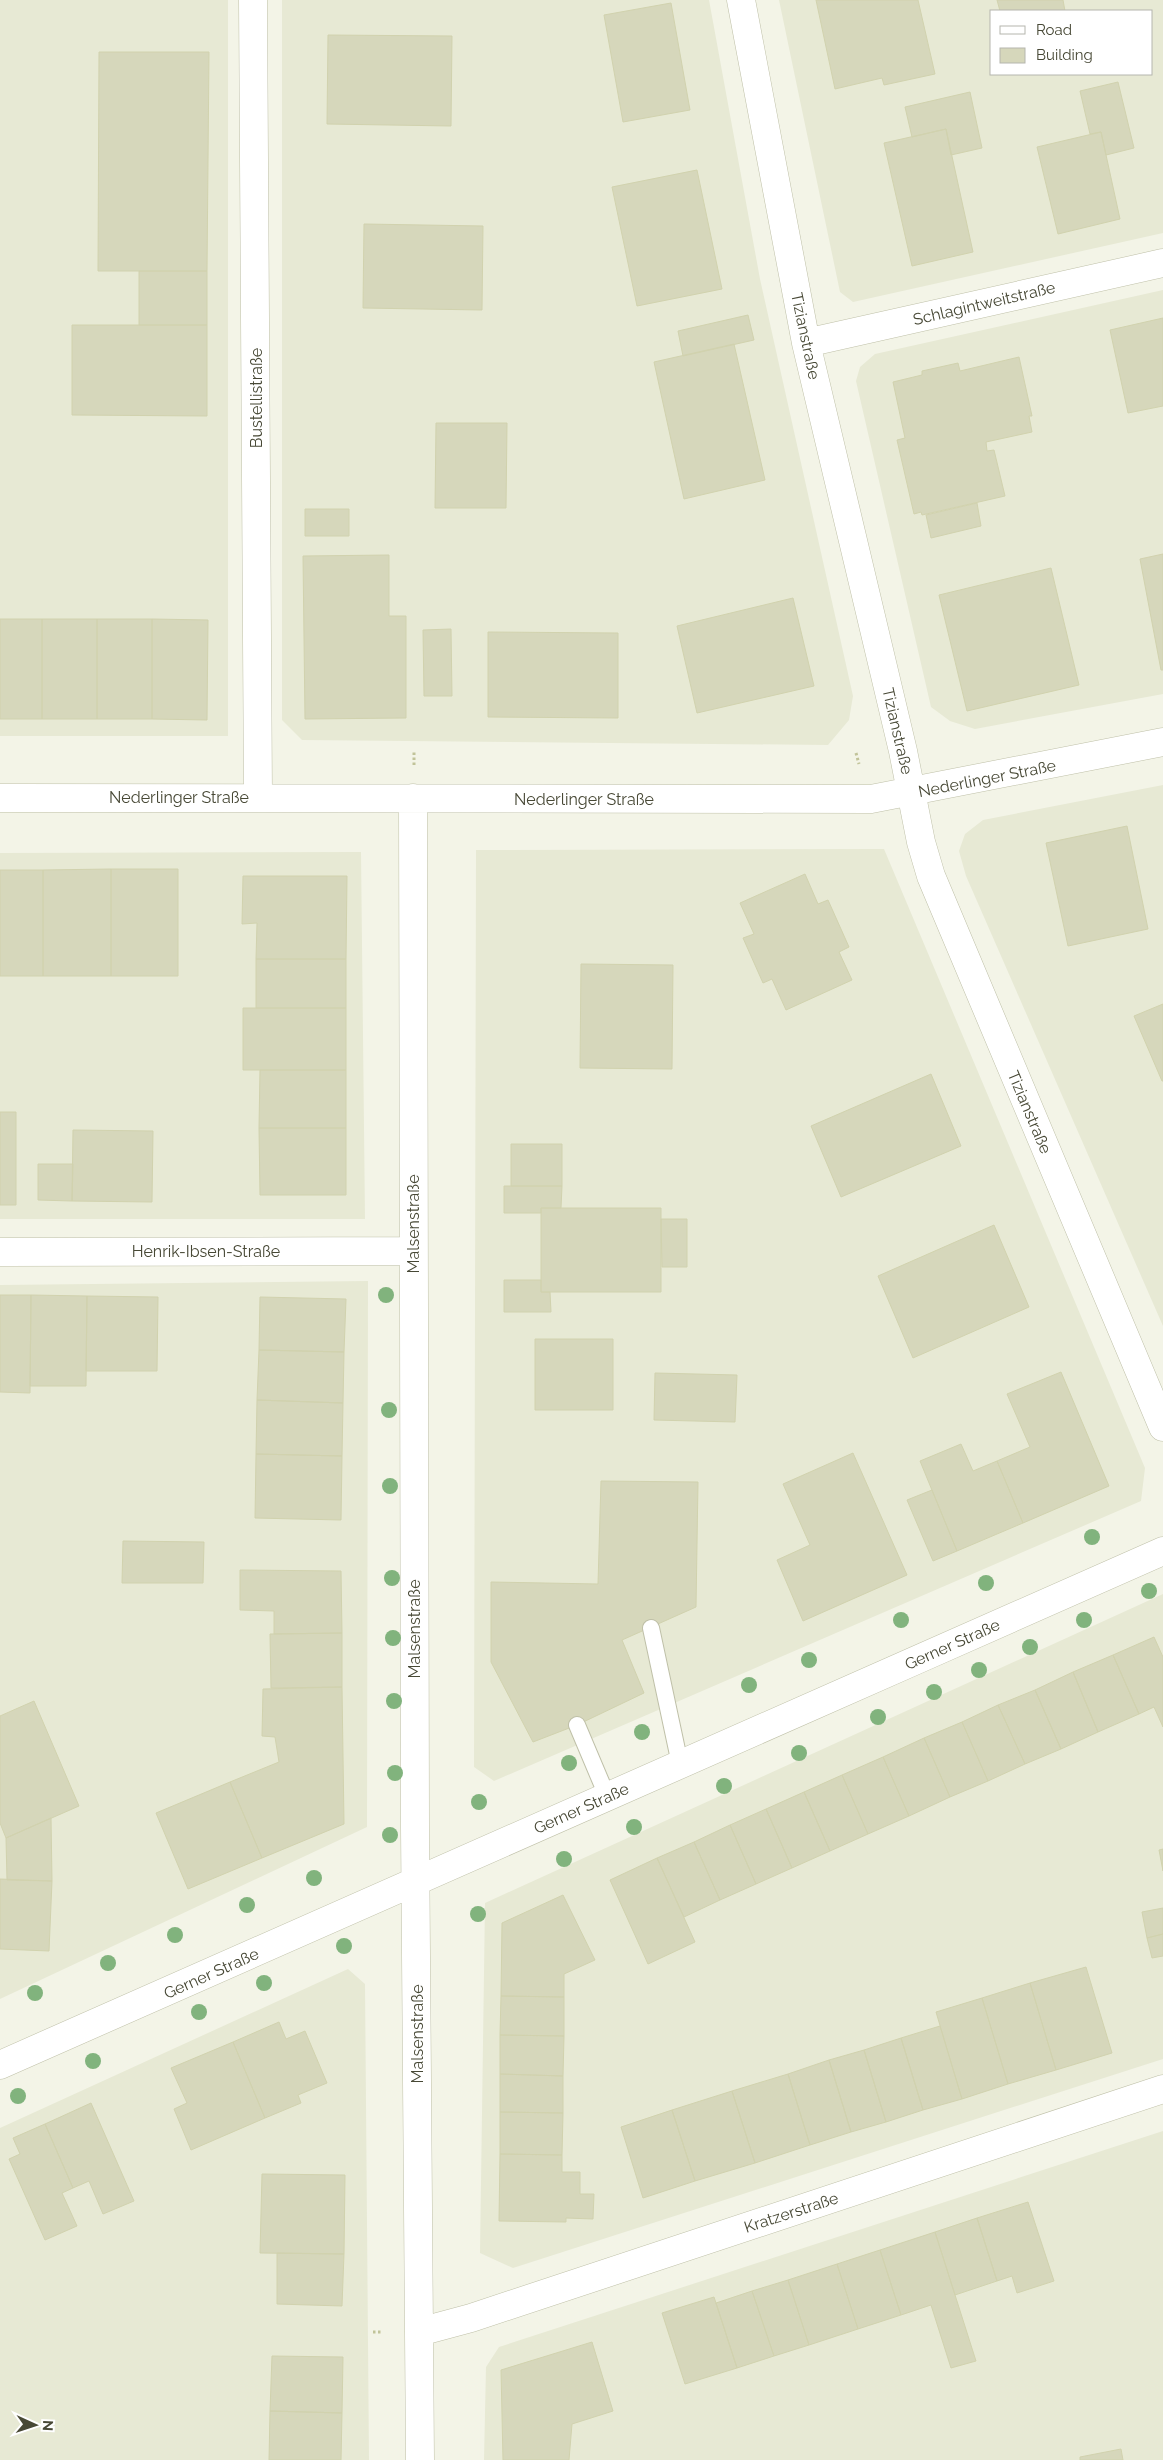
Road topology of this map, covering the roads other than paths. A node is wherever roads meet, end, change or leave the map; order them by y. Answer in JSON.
{"nodes":[{"id":1,"x":253,"y":0,"type":"edge"},
{"id":2,"x":741,"y":0,"type":"edge"},
{"id":3,"x":1163,"y":264,"type":"edge"},
{"id":4,"x":806,"y":343,"type":"junction"},
{"id":5,"x":1163,"y":742,"type":"edge"},
{"id":6,"x":911,"y":793,"type":"junction"},
{"id":7,"x":258,"y":797,"type":"junction"},
{"id":8,"x":0,"y":798,"type":"edge"},
{"id":9,"x":413,"y":798,"type":"junction"},
{"id":10,"x":412,"y":1251,"type":"junction"},
{"id":11,"x":0,"y":1252,"type":"edge"},
{"id":12,"x":1163,"y":1428,"type":"edge"},
{"id":13,"x":1163,"y":1551,"type":"edge"},
{"id":14,"x":652,"y":1628,"type":"dead end"},
{"id":15,"x":577,"y":1725,"type":"dead end"},
{"id":16,"x":680,"y":1764,"type":"junction"},
{"id":17,"x":607,"y":1796,"type":"junction"},
{"id":18,"x":416,"y":1883,"type":"junction"},
{"id":19,"x":0,"y":2065,"type":"edge"},
{"id":20,"x":1163,"y":2090,"type":"edge"},
{"id":21,"x":419,"y":2332,"type":"junction"},
{"id":22,"x":420,"y":2460,"type":"edge"}],
"edges":[{"from":1,"to":7,"type":"street","name":"Bustellistraße"},
{"from":2,"to":4,"type":"street","name":"Tizianstraße"},
{"from":3,"to":4,"type":"street","name":"Schlagintweitstraße"},
{"from":4,"to":6,"type":"street","name":"Tizianstraße"},
{"from":5,"to":6,"type":"street","name":"Nederlinger Straße"},
{"from":6,"to":9,"type":"street","name":"Nederlinger Straße"},
{"from":6,"to":12,"type":"street","name":"Tizianstraße"},
{"from":7,"to":8,"type":"street","name":"Nederlinger Straße"},
{"from":7,"to":9,"type":"street","name":"Nederlinger Straße"},
{"from":9,"to":10,"type":"street","name":"Malsenstraße"},
{"from":10,"to":11,"type":"street","name":"Henrik-Ibsen-Straße"},
{"from":10,"to":18,"type":"street","name":"Malsenstraße"},
{"from":13,"to":16,"type":"street","name":"Gerner Straße"},
{"from":14,"to":16,"type":"lane"},
{"from":15,"to":17,"type":"lane"},
{"from":16,"to":17,"type":"street","name":"Gerner Straße"},
{"from":17,"to":18,"type":"street","name":"Gerner Straße"},
{"from":18,"to":19,"type":"street","name":"Gerner Straße"},
{"from":18,"to":21,"type":"street","name":"Malsenstraße"},
{"from":20,"to":21,"type":"street","name":"Kratzerstraße"},
{"from":21,"to":22,"type":"street","name":"Malsenstraße"}]}
